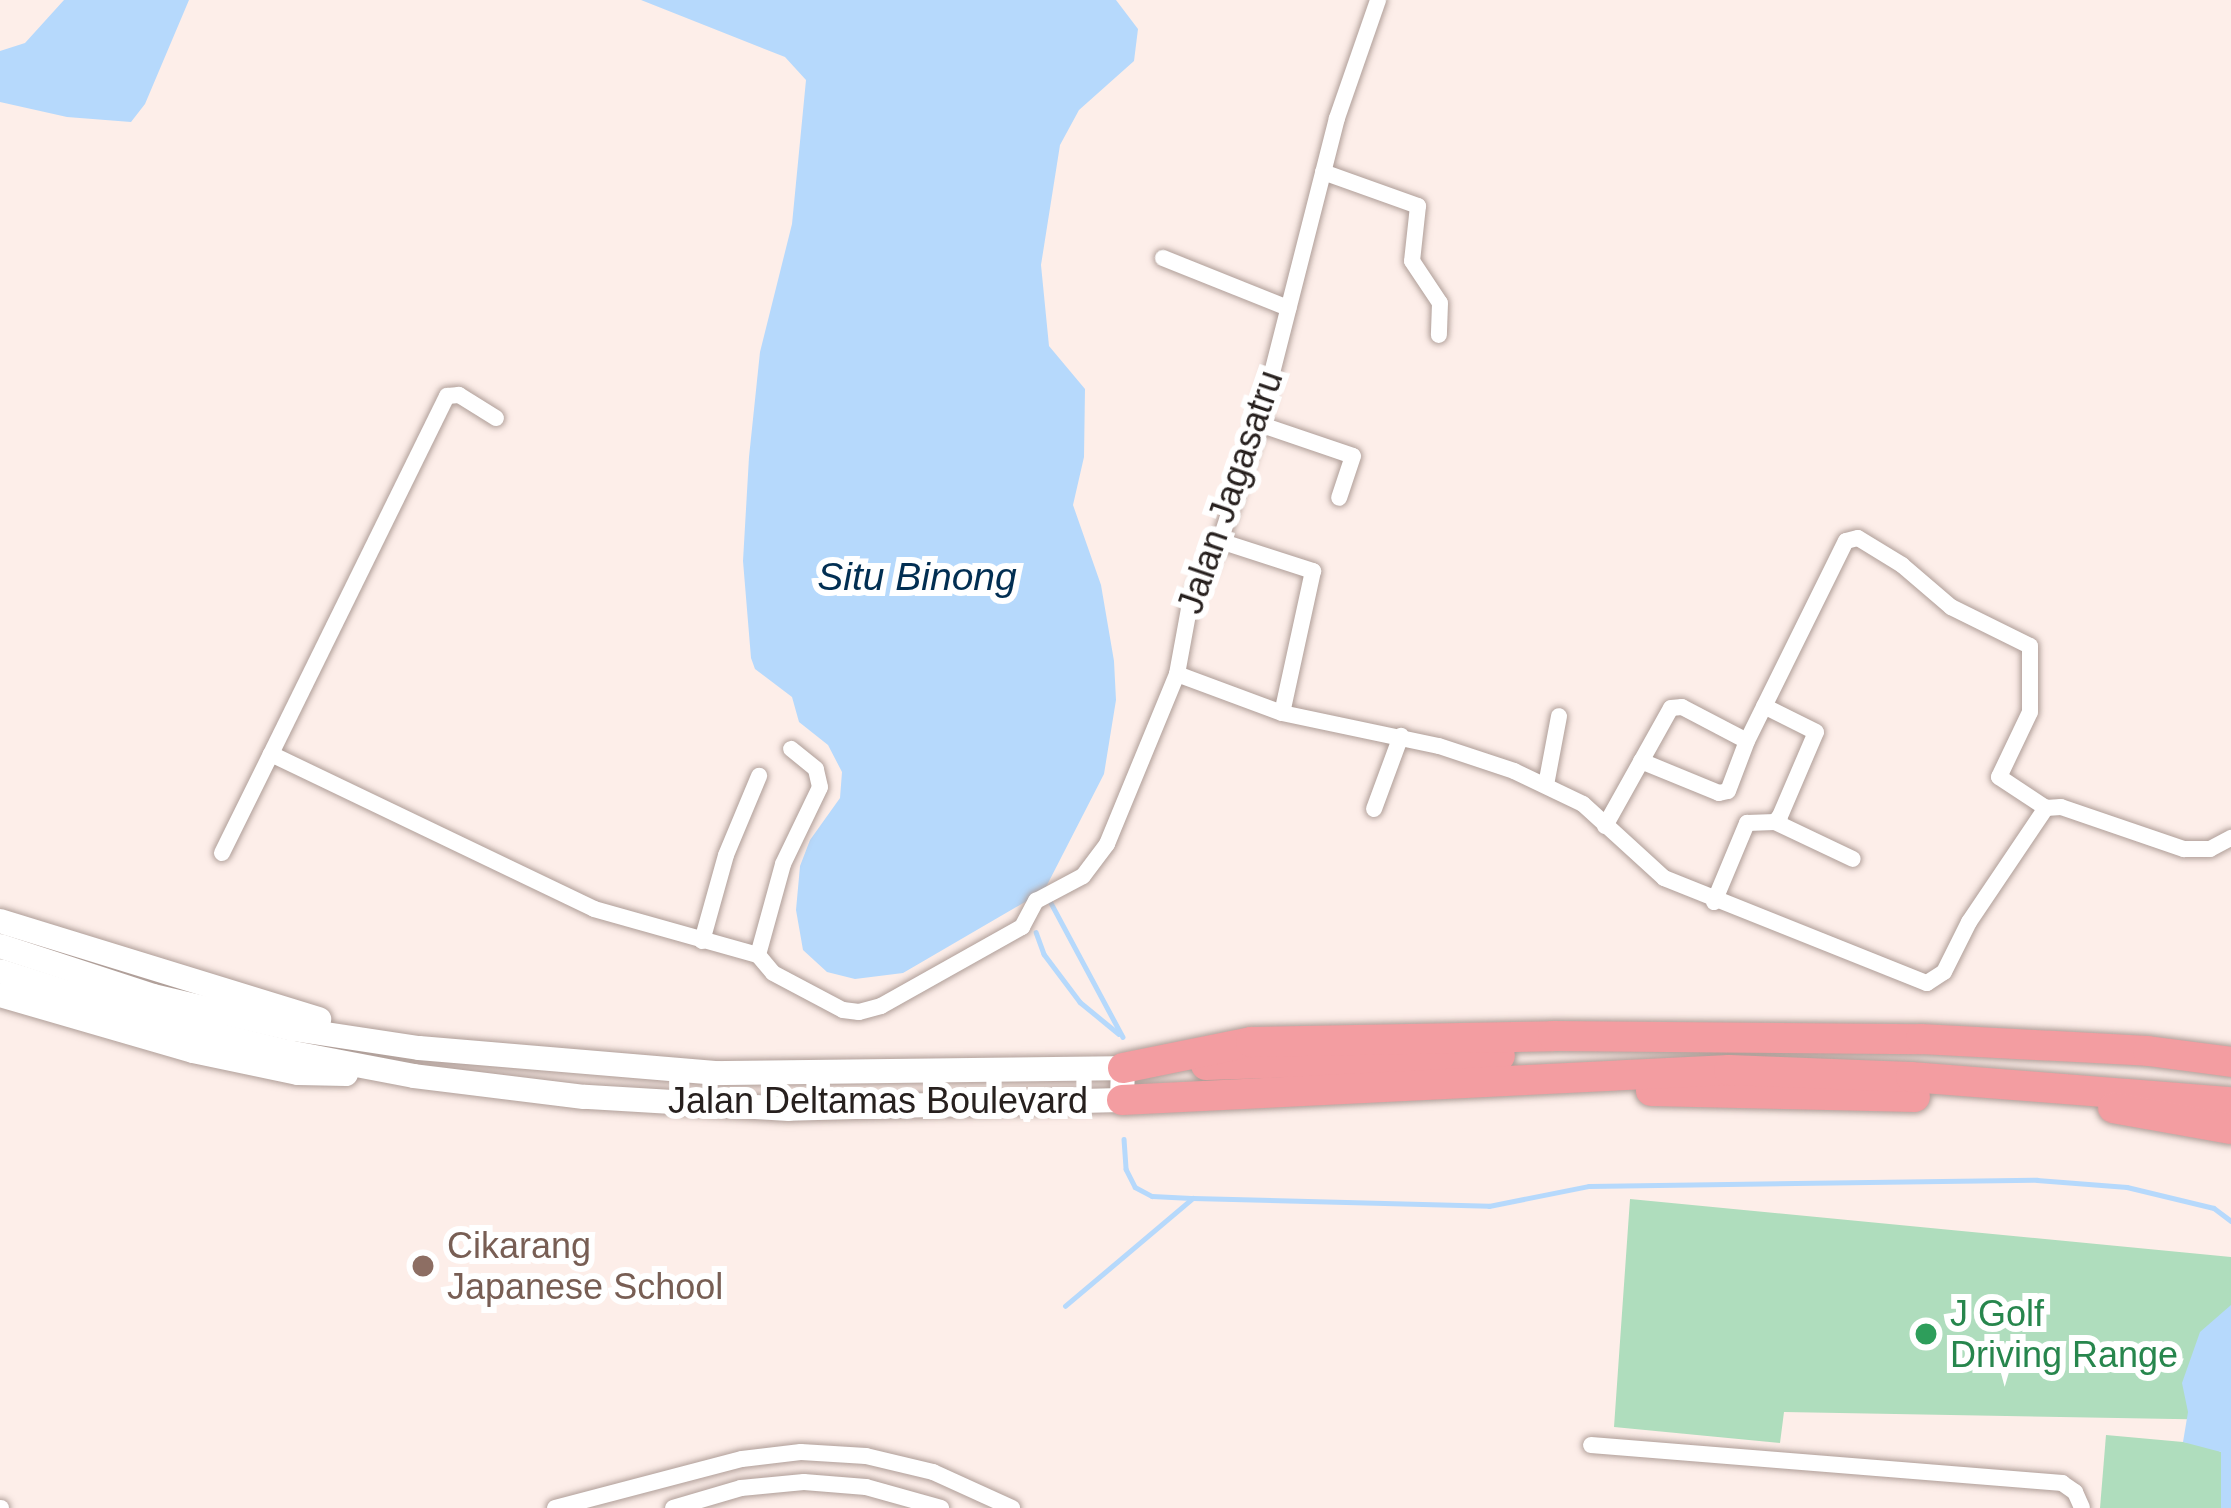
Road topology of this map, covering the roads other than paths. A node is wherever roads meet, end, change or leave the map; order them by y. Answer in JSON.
{"nodes":[{"id":1,"x":1378,"y":0,"type":"edge"},
{"id":2,"x":1324,"y":172,"type":"junction"},
{"id":3,"x":1162,"y":258,"type":"dead end"},
{"id":4,"x":1288,"y":308,"type":"junction"},
{"id":5,"x":1438,"y":335,"type":"dead end"},
{"id":6,"x":496,"y":418,"type":"dead end"},
{"id":7,"x":1259,"y":424,"type":"junction"},
{"id":8,"x":1339,"y":498,"type":"dead end"},
{"id":9,"x":1220,"y":542,"type":"junction"},
{"id":10,"x":1177,"y":674,"type":"junction"},
{"id":11,"x":1764,"y":706,"type":"junction"},
{"id":12,"x":1282,"y":713,"type":"junction"},
{"id":13,"x":1559,"y":716,"type":"dead end"},
{"id":14,"x":1400,"y":736,"type":"junction"},
{"id":15,"x":1747,"y":741,"type":"junction"},
{"id":16,"x":791,"y":749,"type":"dead end"},
{"id":17,"x":271,"y":754,"type":"junction"},
{"id":18,"x":1641,"y":761,"type":"junction"},
{"id":19,"x":760,"y":776,"type":"dead end"},
{"id":20,"x":1546,"y":785,"type":"junction"},
{"id":21,"x":2046,"y":808,"type":"junction"},
{"id":22,"x":1373,"y":809,"type":"dead end"},
{"id":23,"x":1775,"y":822,"type":"junction"},
{"id":24,"x":1605,"y":826,"type":"junction"},
{"id":25,"x":2231,"y":838,"type":"edge"},
{"id":26,"x":222,"y":853,"type":"dead end"},
{"id":27,"x":1853,"y":859,"type":"dead end"},
{"id":28,"x":1714,"y":902,"type":"junction"},
{"id":29,"x":0,"y":921,"type":"edge"},
{"id":30,"x":701,"y":940,"type":"junction"},
{"id":31,"x":0,"y":946,"type":"edge"},
{"id":32,"x":758,"y":955,"type":"junction"},
{"id":33,"x":0,"y":971,"type":"edge"},
{"id":34,"x":0,"y":994,"type":"edge"},
{"id":35,"x":419,"y":1048,"type":"junction"},
{"id":36,"x":2231,"y":1062,"type":"edge"},
{"id":37,"x":1123,"y":1068,"type":"junction"},
{"id":38,"x":414,"y":1076,"type":"junction"},
{"id":39,"x":2231,"y":1078,"type":"edge"},
{"id":40,"x":1258,"y":1092,"type":"junction"},
{"id":41,"x":1123,"y":1100,"type":"junction"},
{"id":42,"x":2231,"y":1102,"type":"edge"},
{"id":43,"x":2231,"y":1129,"type":"edge"},
{"id":44,"x":1591,"y":1445,"type":"dead end"},
{"id":45,"x":555,"y":1508,"type":"edge"},
{"id":46,"x":674,"y":1508,"type":"edge"},
{"id":47,"x":941,"y":1508,"type":"edge"},
{"id":48,"x":1012,"y":1508,"type":"edge"},
{"id":49,"x":2082,"y":1508,"type":"edge"}],
"edges":[{"from":1,"to":2,"type":"street","name":"Jalan Jagasatru"},
{"from":2,"to":4,"type":"street","name":"Jalan Jagasatru"},
{"from":2,"to":5,"type":"street"},
{"from":3,"to":4,"type":"street"},
{"from":4,"to":7,"type":"street","name":"Jalan Jagasatru"},
{"from":6,"to":17,"type":"street"},
{"from":7,"to":8,"type":"street"},
{"from":7,"to":9,"type":"street","name":"Jalan Jagasatru"},
{"from":9,"to":10,"type":"street","name":"Jalan Jagasatru"},
{"from":9,"to":12,"type":"street"},
{"from":10,"to":12,"type":"street"},
{"from":10,"to":32,"type":"street","name":"Jalan Jagasatru"},
{"from":11,"to":15,"type":"street"},
{"from":11,"to":21,"type":"street"},
{"from":11,"to":23,"type":"street"},
{"from":12,"to":14,"type":"street"},
{"from":13,"to":20,"type":"street"},
{"from":14,"to":20,"type":"street"},
{"from":14,"to":22,"type":"street"},
{"from":15,"to":18,"type":"street"},
{"from":15,"to":18,"type":"street"},
{"from":16,"to":32,"type":"street"},
{"from":17,"to":26,"type":"street"},
{"from":17,"to":30,"type":"street"},
{"from":18,"to":24,"type":"street"},
{"from":19,"to":30,"type":"street"},
{"from":20,"to":24,"type":"street"},
{"from":21,"to":25,"type":"street"},
{"from":21,"to":28,"type":"street"},
{"from":23,"to":27,"type":"street"},
{"from":23,"to":28,"type":"street"},
{"from":24,"to":28,"type":"street"},
{"from":29,"to":35,"type":"main road"},
{"from":30,"to":32,"type":"street"},
{"from":31,"to":35,"type":"main road","name":"Jalan Deltamas Boulevard"},
{"from":33,"to":38,"type":"main road","name":"Jalan Deltamas Boulevard"},
{"from":34,"to":38,"type":"main road"},
{"from":35,"to":37,"type":"main road","name":"Jalan Deltamas Boulevard"},
{"from":36,"to":37,"type":"highway"},
{"from":37,"to":39,"type":"highway"},
{"from":37,"to":41,"type":"main road"},
{"from":38,"to":41,"type":"main road","name":"Jalan Deltamas Boulevard"},
{"from":40,"to":41,"type":"highway"},
{"from":40,"to":42,"type":"highway"},
{"from":40,"to":43,"type":"highway"},
{"from":44,"to":49,"type":"street"},
{"from":45,"to":48,"type":"street"},
{"from":46,"to":47,"type":"street"}]}
